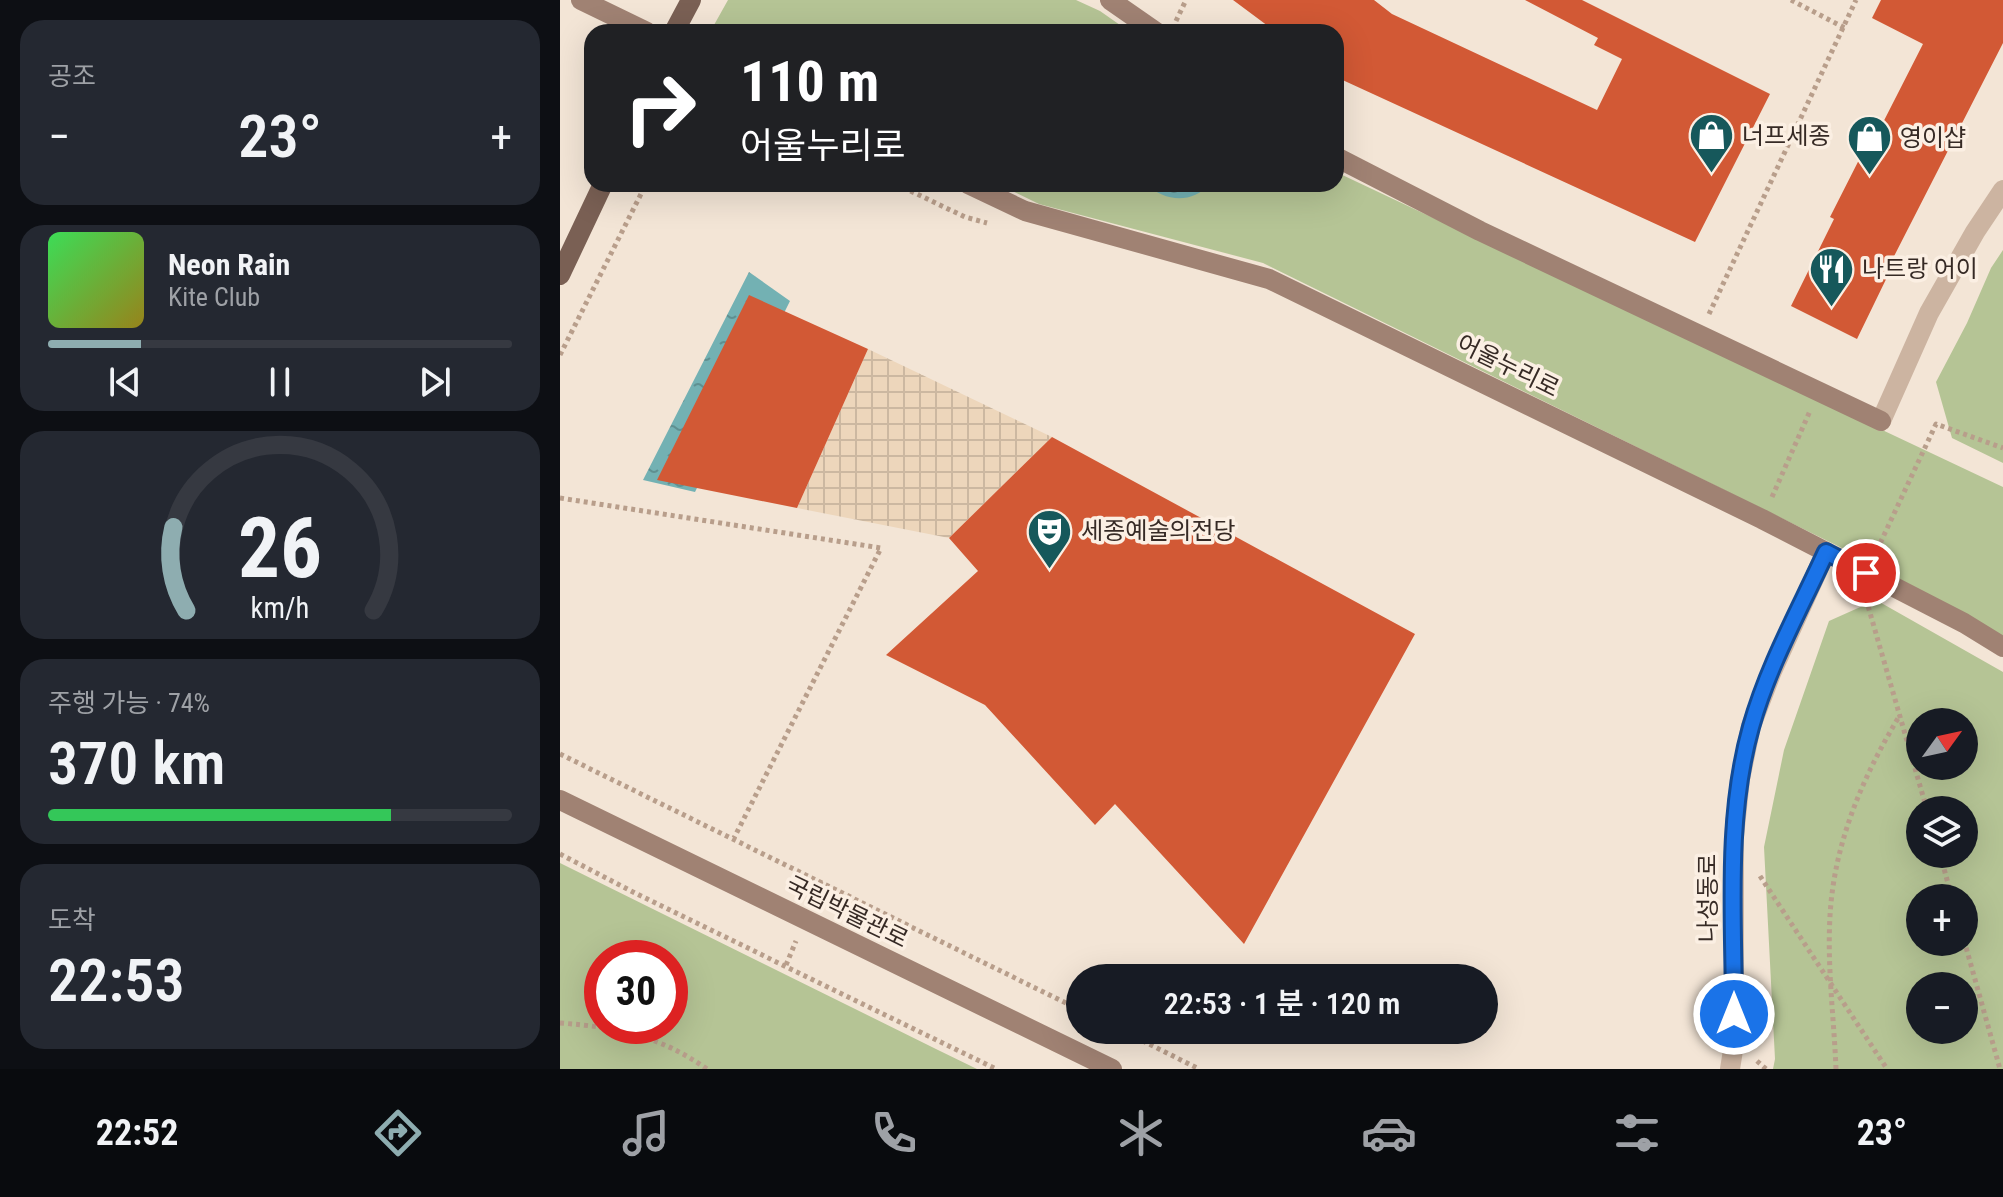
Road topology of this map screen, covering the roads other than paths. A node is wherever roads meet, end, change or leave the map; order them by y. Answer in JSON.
{"nodes":[{"id":1,"x":581,"y":0,"type":"edge"},
{"id":2,"x":691,"y":0,"type":"edge"},
{"id":3,"x":1110,"y":0,"type":"edge"},
{"id":4,"x":630,"y":24,"type":"edge"},
{"id":5,"x":678,"y":24,"type":"edge"},
{"id":6,"x":1144,"y":24,"type":"edge"},
{"id":7,"x":1344,"y":161,"type":"edge"},
{"id":8,"x":2003,"y":190,"type":"edge"},
{"id":9,"x":599,"y":192,"type":"edge"},
{"id":10,"x":985,"y":192,"type":"edge"},
{"id":11,"x":560,"y":275,"type":"edge"},
{"id":12,"x":1826,"y":552,"type":"junction"},
{"id":13,"x":2003,"y":647,"type":"edge"},
{"id":14,"x":560,"y":800,"type":"edge"},
{"id":15,"x":1112,"y":1069,"type":"edge"},
{"id":16,"x":1730,"y":1069,"type":"edge"}],
"edges":[{"from":1,"to":4,"type":"street"},
{"from":2,"to":5,"type":"main road"},
{"from":3,"to":6,"type":"street"},
{"from":7,"to":8,"type":"street"},
{"from":9,"to":11,"type":"main road"},
{"from":10,"to":12,"type":"street","name":"어울누리로"},
{"from":12,"to":13,"type":"street","name":"어울누리로"},
{"from":12,"to":16,"type":"street","name":"나성동로"},
{"from":14,"to":15,"type":"street","name":"국립박물관로"}]}
